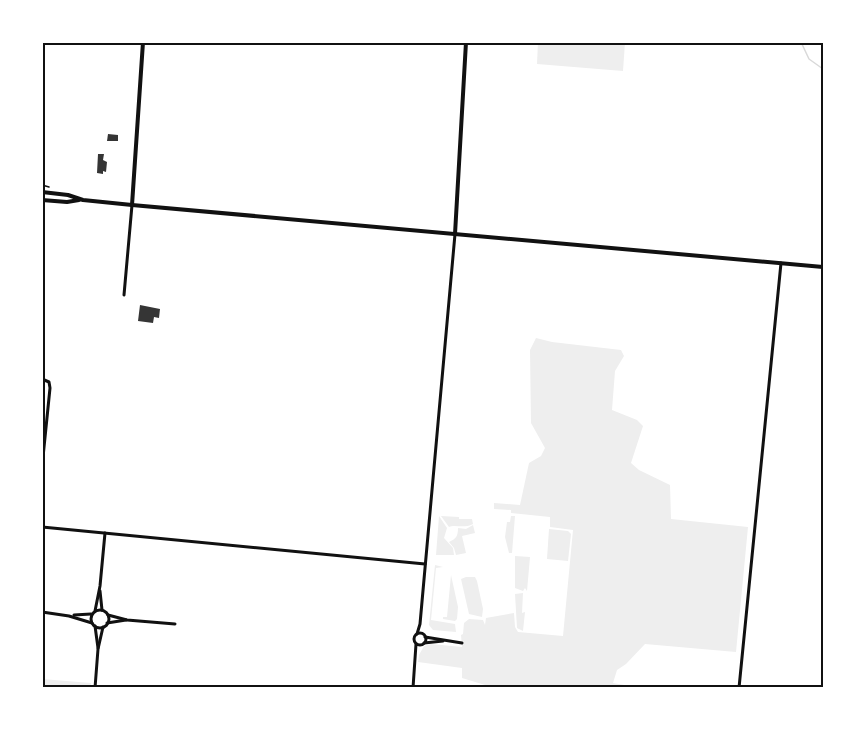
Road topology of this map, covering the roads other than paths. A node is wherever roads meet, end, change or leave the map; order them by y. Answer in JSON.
{"nodes":[{"id":1,"x":143,"y":42,"type":"edge"},
{"id":2,"x":466,"y":42,"type":"edge"},
{"id":3,"x":42,"y":192,"type":"edge"},
{"id":4,"x":42,"y":200,"type":"edge"},
{"id":5,"x":83,"y":200,"type":"junction"},
{"id":6,"x":132,"y":205,"type":"junction"},
{"id":7,"x":454,"y":234,"type":"junction"},
{"id":8,"x":781,"y":263,"type":"junction"},
{"id":9,"x":823,"y":267,"type":"edge"},
{"id":10,"x":124,"y":295,"type":"dead end"},
{"id":11,"x":42,"y":378,"type":"edge"},
{"id":12,"x":42,"y":467,"type":"edge"},
{"id":13,"x":42,"y":527,"type":"edge"},
{"id":14,"x":105,"y":533,"type":"junction"},
{"id":15,"x":425,"y":564,"type":"junction"},
{"id":16,"x":100,"y":586,"type":"junction"},
{"id":17,"x":102,"y":610,"type":"junction"},
{"id":18,"x":42,"y":612,"type":"edge"},
{"id":19,"x":93,"y":613,"type":"junction"},
{"id":20,"x":108,"y":615,"type":"junction"},
{"id":21,"x":69,"y":616,"type":"junction"},
{"id":22,"x":127,"y":620,"type":"junction"},
{"id":23,"x":92,"y":622,"type":"junction"},
{"id":24,"x":107,"y":623,"type":"junction"},
{"id":25,"x":175,"y":624,"type":"dead end"},
{"id":26,"x":95,"y":626,"type":"junction"},
{"id":27,"x":103,"y":627,"type":"junction"},
{"id":28,"x":421,"y":635,"type":"junction"},
{"id":29,"x":442,"y":641,"type":"junction"},
{"id":30,"x":424,"y":643,"type":"junction"},
{"id":31,"x":462,"y":643,"type":"dead end"},
{"id":32,"x":418,"y":644,"type":"junction"},
{"id":33,"x":98,"y":649,"type":"junction"},
{"id":34,"x":94,"y":688,"type":"edge"},
{"id":35,"x":413,"y":688,"type":"edge"},
{"id":36,"x":740,"y":688,"type":"edge"}],
"edges":[{"from":1,"to":6,"type":"main road"},
{"from":2,"to":7,"type":"main road"},
{"from":3,"to":5,"type":"main road"},
{"from":4,"to":5,"type":"main road"},
{"from":5,"to":6,"type":"main road"},
{"from":6,"to":7,"type":"main road"},
{"from":6,"to":10,"type":"street"},
{"from":7,"to":8,"type":"main road"},
{"from":7,"to":15,"type":"street"},
{"from":8,"to":9,"type":"main road"},
{"from":8,"to":36,"type":"street"},
{"from":11,"to":12,"type":"street"},
{"from":13,"to":14,"type":"street"},
{"from":14,"to":15,"type":"street"},
{"from":14,"to":16,"type":"street"},
{"from":15,"to":28,"type":"street"},
{"from":16,"to":17,"type":"street"},
{"from":16,"to":19,"type":"street"},
{"from":17,"to":19,"type":"street"},
{"from":17,"to":20,"type":"street"},
{"from":18,"to":21,"type":"street"},
{"from":19,"to":21,"type":"street"},
{"from":19,"to":23,"type":"street"},
{"from":20,"to":22,"type":"street"},
{"from":20,"to":24,"type":"street"},
{"from":21,"to":23,"type":"street"},
{"from":22,"to":24,"type":"street"},
{"from":22,"to":25,"type":"street"},
{"from":23,"to":26,"type":"street"},
{"from":24,"to":27,"type":"street"},
{"from":26,"to":27,"type":"street"},
{"from":26,"to":33,"type":"street"},
{"from":27,"to":33,"type":"street"},
{"from":28,"to":29,"type":"street"},
{"from":28,"to":30,"type":"street"},
{"from":28,"to":32,"type":"street"},
{"from":29,"to":30,"type":"street"},
{"from":29,"to":31,"type":"street"},
{"from":30,"to":32,"type":"street"},
{"from":32,"to":35,"type":"street"},
{"from":33,"to":34,"type":"street"}]}
